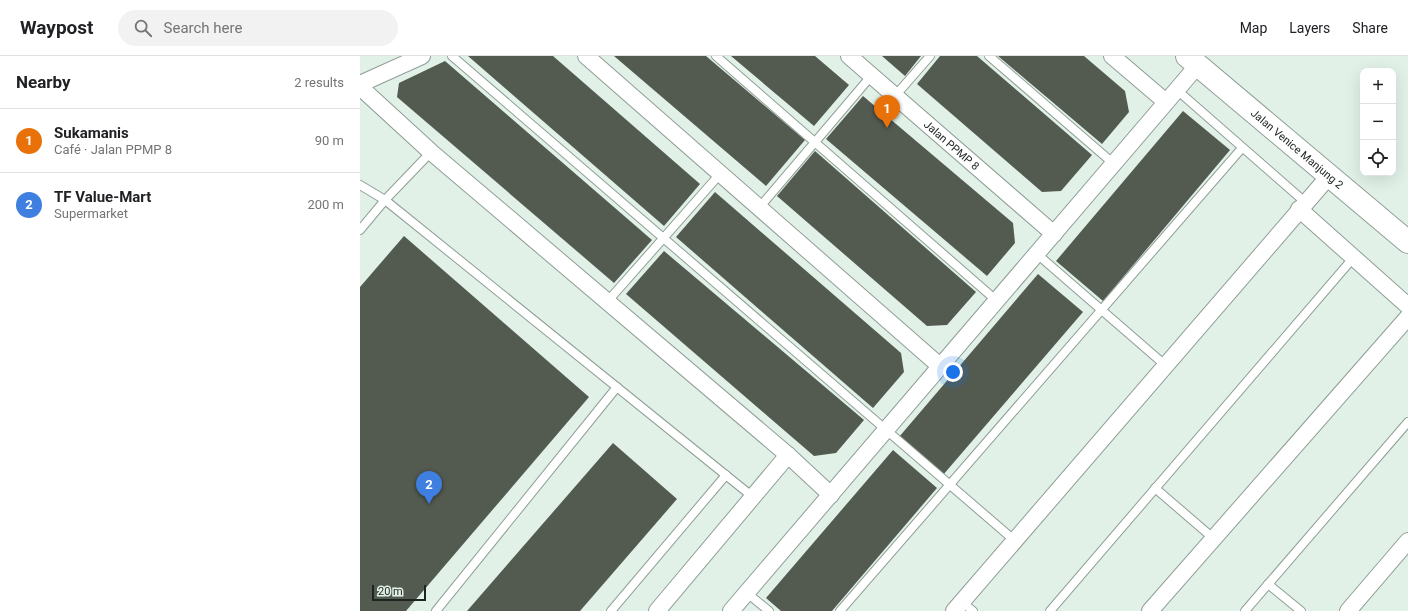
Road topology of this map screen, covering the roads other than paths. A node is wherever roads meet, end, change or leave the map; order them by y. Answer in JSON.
{"nodes":[{"id":1,"x":422,"y":56,"type":"edge"},
{"id":2,"x":452,"y":56,"type":"edge"},
{"id":3,"x":586,"y":56,"type":"edge"},
{"id":4,"x":716,"y":56,"type":"edge"},
{"id":5,"x":849,"y":56,"type":"edge"},
{"id":6,"x":930,"y":56,"type":"edge"},
{"id":7,"x":989,"y":56,"type":"edge"},
{"id":8,"x":1112,"y":56,"type":"edge"},
{"id":9,"x":1192,"y":60,"type":"edge"},
{"id":10,"x":872,"y":75,"type":"junction"},
{"id":11,"x":360,"y":85,"type":"edge"},
{"id":12,"x":895,"y":96,"type":"junction"},
{"id":13,"x":1171,"y":96,"type":"junction"},
{"id":14,"x":815,"y":142,"type":"junction"},
{"id":15,"x":1242,"y":148,"type":"junction"},
{"id":16,"x":431,"y":152,"type":"junction"},
{"id":17,"x":1114,"y":164,"type":"junction"},
{"id":18,"x":720,"y":174,"type":"junction"},
{"id":19,"x":1330,"y":175,"type":"junction"},
{"id":20,"x":360,"y":185,"type":"edge"},
{"id":21,"x":385,"y":200,"type":"junction"},
{"id":22,"x":1302,"y":206,"type":"junction"},
{"id":23,"x":759,"y":208,"type":"junction"},
{"id":24,"x":360,"y":230,"type":"edge"},
{"id":25,"x":1054,"y":234,"type":"junction"},
{"id":26,"x":663,"y":239,"type":"junction"},
{"id":27,"x":1408,"y":242,"type":"edge"},
{"id":28,"x":1037,"y":254,"type":"junction"},
{"id":29,"x":1354,"y":257,"type":"junction"},
{"id":30,"x":997,"y":301,"type":"junction"},
{"id":31,"x":607,"y":302,"type":"junction"},
{"id":32,"x":1408,"y":306,"type":"edge"},
{"id":33,"x":1103,"y":310,"type":"junction"},
{"id":34,"x":1408,"y":317,"type":"edge"},
{"id":35,"x":1165,"y":365,"type":"junction"},
{"id":36,"x":941,"y":367,"type":"junction"},
{"id":37,"x":617,"y":387,"type":"junction"},
{"id":38,"x":1408,"y":422,"type":"edge"},
{"id":39,"x":886,"y":431,"type":"junction"},
{"id":40,"x":788,"y":455,"type":"junction"},
{"id":41,"x":726,"y":475,"type":"junction"},
{"id":42,"x":950,"y":486,"type":"junction"},
{"id":43,"x":1155,"y":488,"type":"junction"},
{"id":44,"x":831,"y":495,"type":"junction"},
{"id":45,"x":753,"y":497,"type":"junction"},
{"id":46,"x":1213,"y":538,"type":"junction"},
{"id":47,"x":1014,"y":540,"type":"junction"},
{"id":48,"x":1408,"y":541,"type":"edge"},
{"id":49,"x":1268,"y":584,"type":"junction"},
{"id":50,"x":747,"y":592,"type":"junction"},
{"id":51,"x":963,"y":608,"type":"edge"},
{"id":52,"x":436,"y":611,"type":"edge"},
{"id":53,"x":611,"y":611,"type":"edge"},
{"id":54,"x":657,"y":611,"type":"edge"},
{"id":55,"x":731,"y":611,"type":"edge"},
{"id":56,"x":769,"y":611,"type":"edge"},
{"id":57,"x":840,"y":611,"type":"edge"},
{"id":58,"x":1050,"y":611,"type":"edge"},
{"id":59,"x":1150,"y":611,"type":"edge"},
{"id":60,"x":1245,"y":611,"type":"edge"},
{"id":61,"x":1301,"y":611,"type":"edge"},
{"id":62,"x":1348,"y":611,"type":"edge"}],
"edges":[{"from":1,"to":11,"type":"street"},
{"from":2,"to":26,"type":"lane"},
{"from":3,"to":18,"type":"street"},
{"from":4,"to":14,"type":"lane"},
{"from":5,"to":10,"type":"street","name":"Jalan PPMP 8"},
{"from":6,"to":12,"type":"lane"},
{"from":7,"to":17,"type":"lane"},
{"from":8,"to":13,"type":"street"},
{"from":9,"to":13,"type":"street"},
{"from":9,"to":19,"type":"street","name":"Jalan Venice Manjung 2"},
{"from":10,"to":12,"type":"street","name":"Jalan PPMP 8"},
{"from":10,"to":14,"type":"lane"},
{"from":11,"to":16,"type":"street"},
{"from":12,"to":25,"type":"street","name":"Jalan PPMP 8"},
{"from":13,"to":15,"type":"lane"},
{"from":13,"to":17,"type":"street"},
{"from":14,"to":23,"type":"lane"},
{"from":14,"to":30,"type":"lane"},
{"from":15,"to":22,"type":"lane"},
{"from":15,"to":33,"type":"lane"},
{"from":16,"to":21,"type":"lane"},
{"from":16,"to":31,"type":"street"},
{"from":17,"to":25,"type":"street"},
{"from":18,"to":23,"type":"street"},
{"from":18,"to":26,"type":"lane"},
{"from":19,"to":22,"type":"street"},
{"from":19,"to":27,"type":"street","name":"Jalan Venice Manjung 2"},
{"from":20,"to":21,"type":"lane"},
{"from":21,"to":24,"type":"lane"},
{"from":21,"to":37,"type":"lane"},
{"from":22,"to":29,"type":"street"},
{"from":22,"to":35,"type":"street"},
{"from":23,"to":36,"type":"street"},
{"from":25,"to":28,"type":"street"},
{"from":26,"to":31,"type":"lane"},
{"from":26,"to":39,"type":"lane"},
{"from":28,"to":30,"type":"street"},
{"from":28,"to":33,"type":"lane"},
{"from":29,"to":32,"type":"street"},
{"from":29,"to":43,"type":"lane"},
{"from":30,"to":36,"type":"street"},
{"from":31,"to":40,"type":"street"},
{"from":33,"to":35,"type":"lane"},
{"from":33,"to":42,"type":"lane"},
{"from":34,"to":46,"type":"street"},
{"from":35,"to":47,"type":"street"},
{"from":36,"to":39,"type":"street"},
{"from":37,"to":41,"type":"lane"},
{"from":37,"to":52,"type":"lane"},
{"from":38,"to":49,"type":"lane"},
{"from":39,"to":42,"type":"lane"},
{"from":39,"to":44,"type":"street"},
{"from":40,"to":44,"type":"street"},
{"from":40,"to":45,"type":"street"},
{"from":41,"to":45,"type":"lane"},
{"from":41,"to":53,"type":"lane"},
{"from":42,"to":47,"type":"lane"},
{"from":42,"to":57,"type":"lane"},
{"from":43,"to":46,"type":"lane"},
{"from":43,"to":58,"type":"lane"},
{"from":44,"to":50,"type":"street"},
{"from":45,"to":54,"type":"street"},
{"from":46,"to":59,"type":"street"},
{"from":47,"to":51,"type":"street"},
{"from":48,"to":62,"type":"street"},
{"from":49,"to":60,"type":"lane"},
{"from":49,"to":61,"type":"lane"},
{"from":50,"to":55,"type":"street"},
{"from":50,"to":56,"type":"lane"}]}
